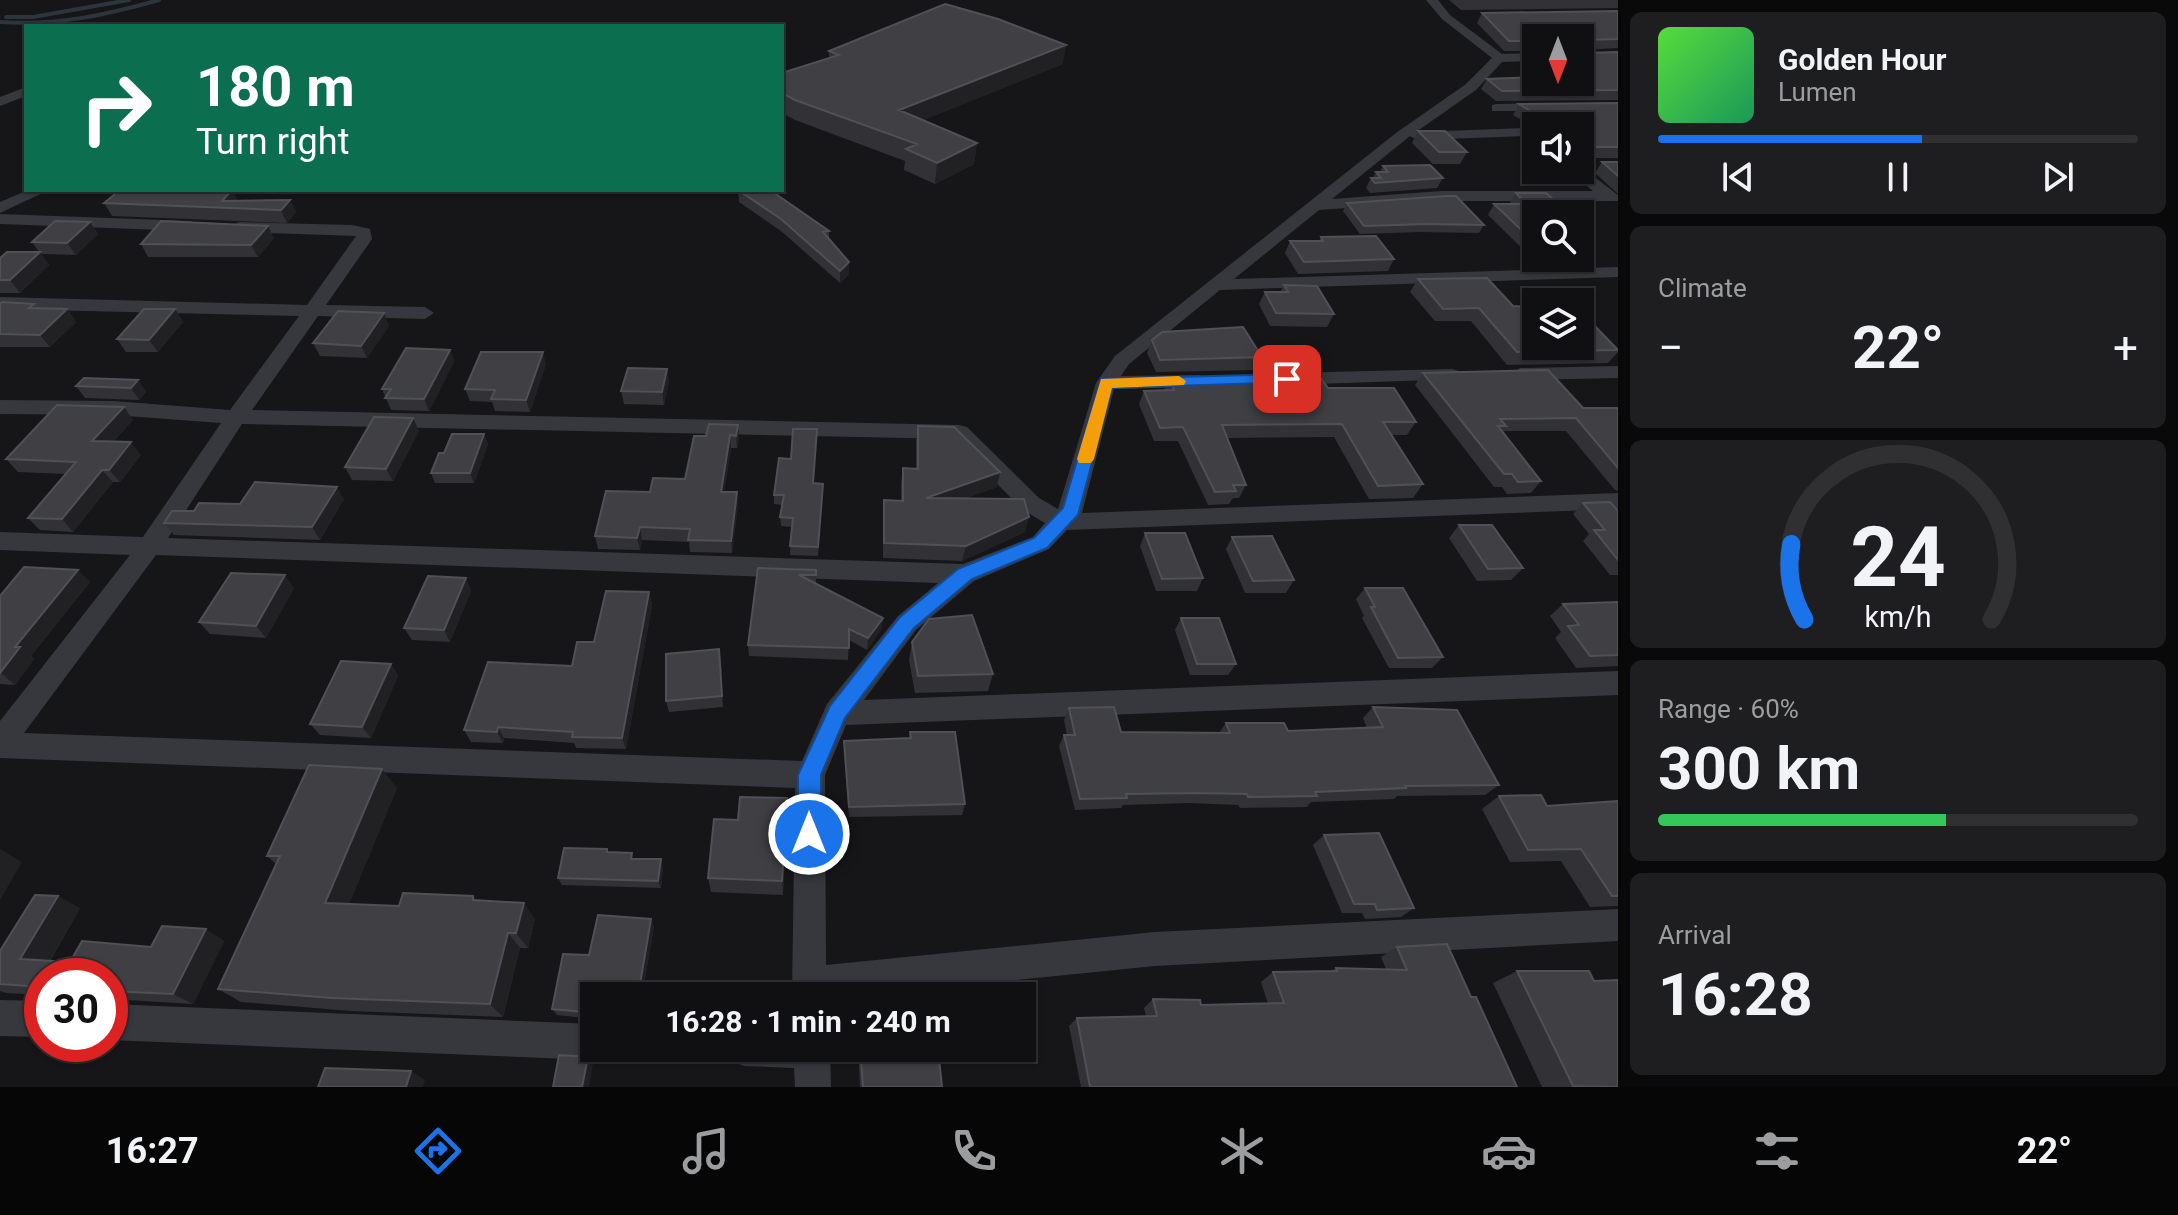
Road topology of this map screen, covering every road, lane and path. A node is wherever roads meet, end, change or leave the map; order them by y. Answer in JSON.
{"nodes":[{"id":1,"x":1447,"y":11,"type":"edge"},
{"id":2,"x":1522,"y":57,"type":"edge"},
{"id":3,"x":1499,"y":58,"type":"junction"},
{"id":4,"x":24,"y":92,"type":"edge"},
{"id":5,"x":1484,"y":98,"type":"junction"},
{"id":6,"x":0,"y":102,"type":"edge"},
{"id":7,"x":1557,"y":107,"type":"edge"},
{"id":8,"x":1522,"y":129,"type":"edge"},
{"id":9,"x":1401,"y":136,"type":"junction"},
{"id":10,"x":1522,"y":136,"type":"edge"},
{"id":11,"x":1594,"y":178,"type":"edge"},
{"id":12,"x":36,"y":192,"type":"edge"},
{"id":13,"x":1614,"y":199,"type":"edge"},
{"id":14,"x":1316,"y":205,"type":"junction"},
{"id":15,"x":0,"y":208,"type":"edge"},
{"id":16,"x":0,"y":219,"type":"edge"},
{"id":17,"x":1618,"y":272,"type":"edge"},
{"id":18,"x":1215,"y":285,"type":"junction"},
{"id":19,"x":0,"y":303,"type":"edge"},
{"id":20,"x":312,"y":310,"type":"junction"},
{"id":21,"x":425,"y":313,"type":"dead end"},
{"id":22,"x":1618,"y":372,"type":"edge"},
{"id":23,"x":1261,"y":379,"type":"edge"},
{"id":24,"x":1215,"y":380,"type":"edge"},
{"id":25,"x":1106,"y":383,"type":"junction"},
{"id":26,"x":0,"y":407,"type":"edge"},
{"id":27,"x":236,"y":417,"type":"junction"},
{"id":28,"x":1618,"y":501,"type":"edge"},
{"id":29,"x":1061,"y":522,"type":"junction"},
{"id":30,"x":0,"y":541,"type":"edge"},
{"id":31,"x":150,"y":546,"type":"junction"},
{"id":32,"x":965,"y":574,"type":"junction"},
{"id":33,"x":1618,"y":683,"type":"edge"},
{"id":34,"x":837,"y":713,"type":"junction"},
{"id":35,"x":0,"y":744,"type":"edge"},
{"id":36,"x":810,"y":775,"type":"junction"},
{"id":37,"x":1618,"y":925,"type":"edge"},
{"id":38,"x":808,"y":982,"type":"edge"},
{"id":39,"x":876,"y":982,"type":"edge"},
{"id":40,"x":0,"y":1018,"type":"edge"},
{"id":41,"x":24,"y":1019,"type":"edge"},
{"id":42,"x":128,"y":1023,"type":"edge"},
{"id":43,"x":580,"y":1041,"type":"edge"},
{"id":44,"x":812,"y":1062,"type":"edge"},
{"id":45,"x":813,"y":1087,"type":"edge"}],
"edges":[{"from":1,"to":3,"type":"street"},
{"from":2,"to":3,"type":"street"},
{"from":3,"to":5,"type":"street"},
{"from":4,"to":6,"type":"street"},
{"from":5,"to":7,"type":"street"},
{"from":5,"to":8,"type":"street"},
{"from":5,"to":9,"type":"street"},
{"from":9,"to":10,"type":"street"},
{"from":9,"to":14,"type":"street"},
{"from":11,"to":13,"type":"street"},
{"from":12,"to":15,"type":"street"},
{"from":13,"to":14,"type":"street"},
{"from":14,"to":18,"type":"street"},
{"from":16,"to":20,"type":"street"},
{"from":17,"to":18,"type":"street"},
{"from":18,"to":25,"type":"street"},
{"from":19,"to":20,"type":"street"},
{"from":20,"to":21,"type":"street"},
{"from":20,"to":27,"type":"street"},
{"from":22,"to":23,"type":"street"},
{"from":24,"to":25,"type":"street"},
{"from":25,"to":29,"type":"street"},
{"from":26,"to":27,"type":"street"},
{"from":27,"to":29,"type":"street"},
{"from":27,"to":31,"type":"street"},
{"from":28,"to":29,"type":"street"},
{"from":29,"to":32,"type":"street"},
{"from":30,"to":31,"type":"street"},
{"from":31,"to":32,"type":"street"},
{"from":31,"to":35,"type":"street"},
{"from":32,"to":34,"type":"street"},
{"from":33,"to":34,"type":"street"},
{"from":34,"to":36,"type":"street"},
{"from":35,"to":36,"type":"street"},
{"from":36,"to":38,"type":"street"},
{"from":37,"to":39,"type":"street"},
{"from":40,"to":41,"type":"street"},
{"from":42,"to":43,"type":"street"},
{"from":44,"to":45,"type":"street"}]}
